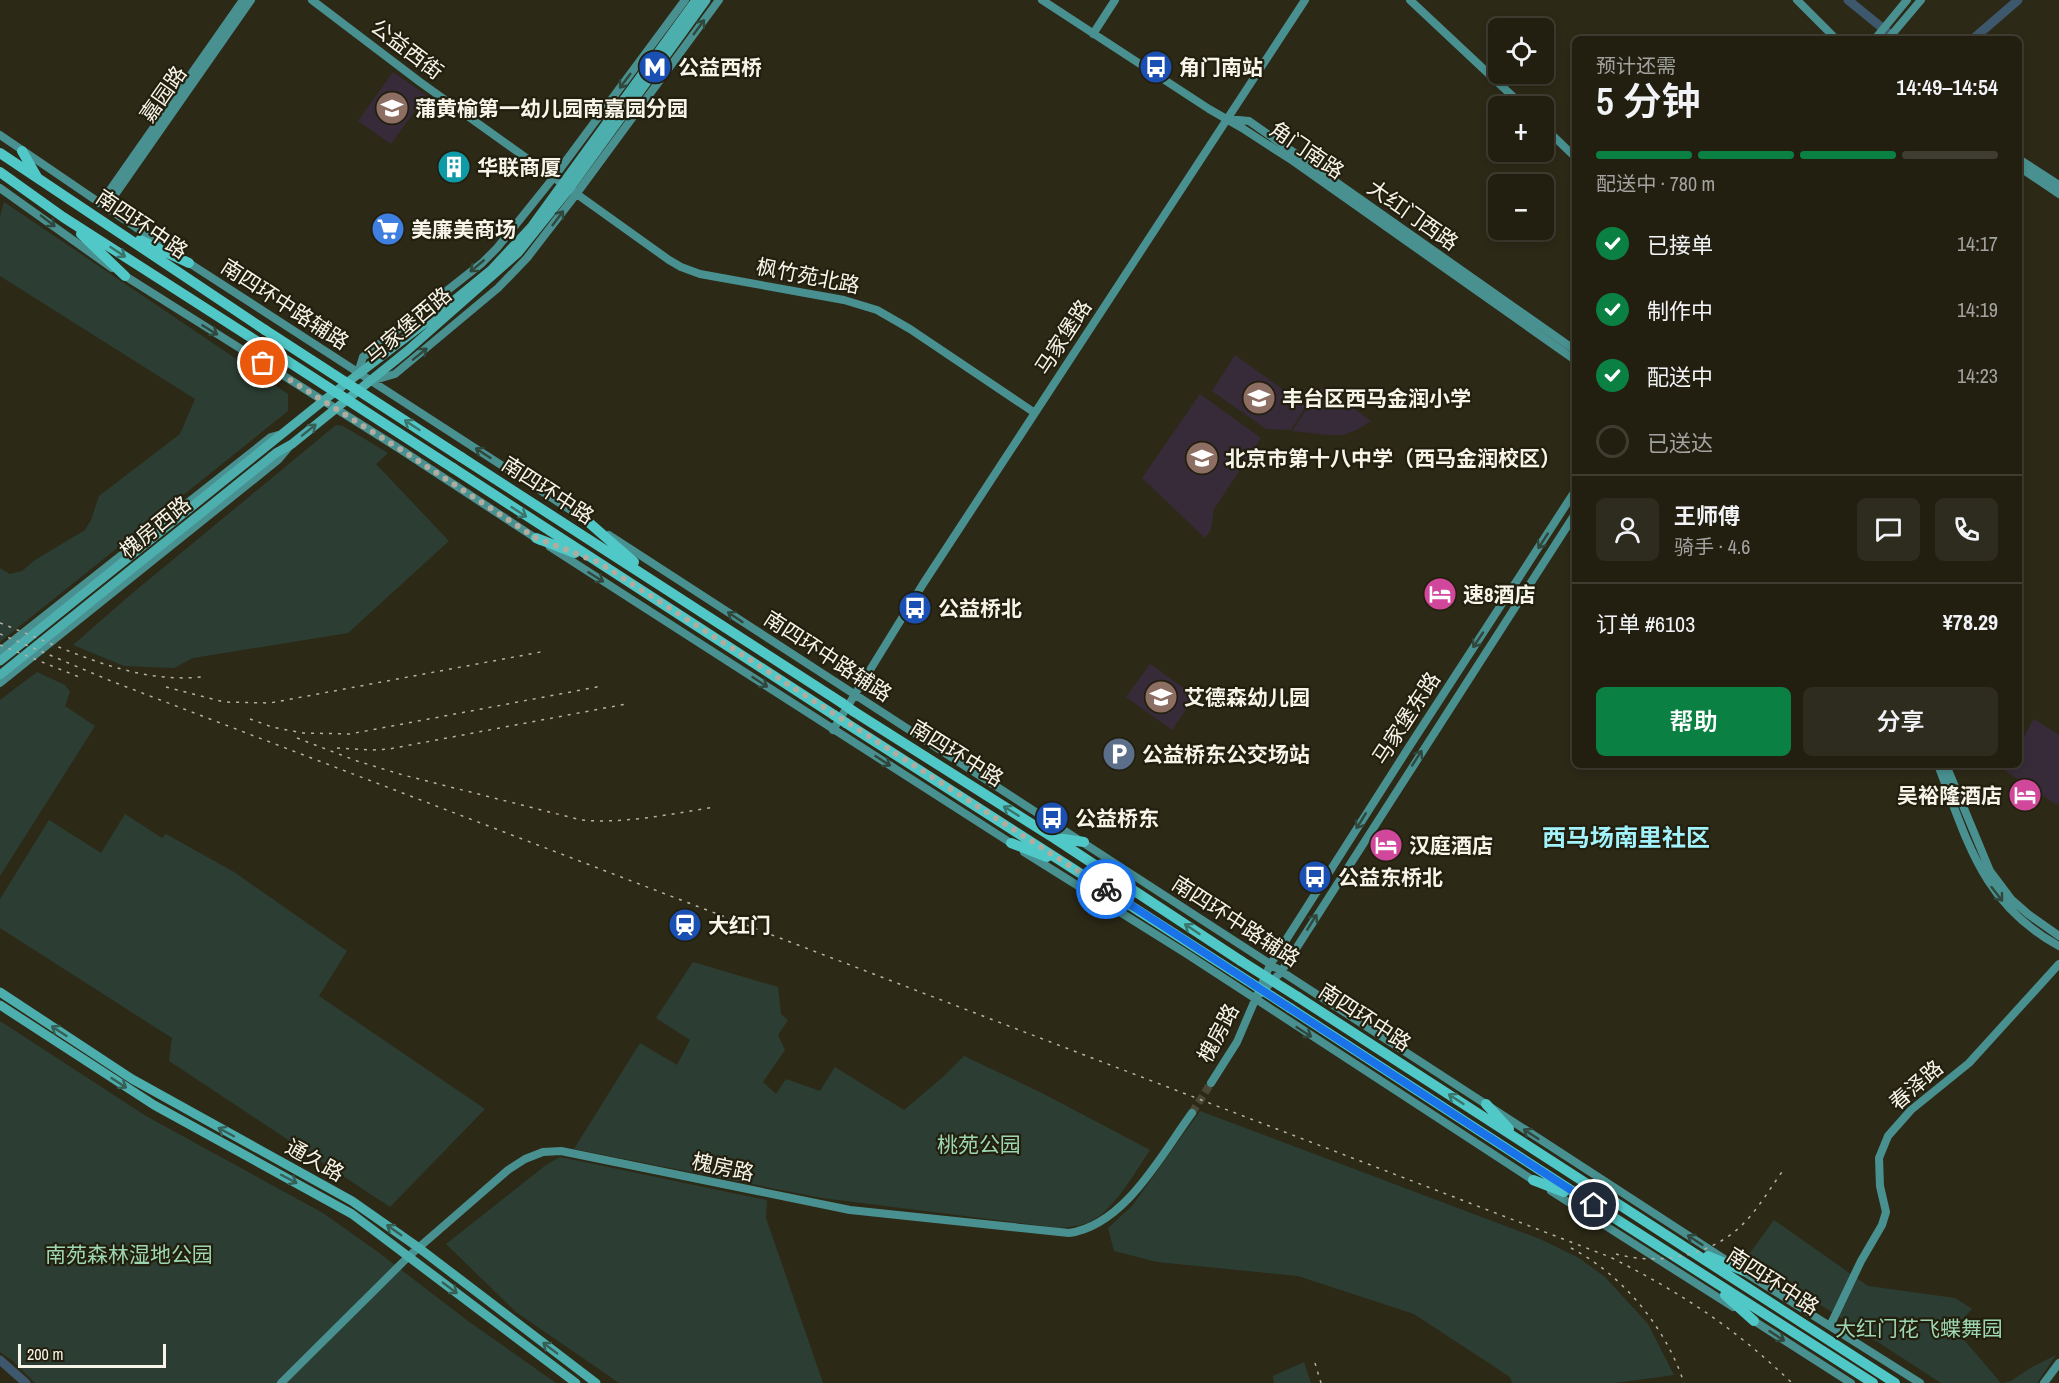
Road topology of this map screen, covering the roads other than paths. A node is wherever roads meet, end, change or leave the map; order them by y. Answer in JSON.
{"nodes":[{"id":1,"x":243,"y":0,"type":"edge"},
{"id":2,"x":251,"y":0,"type":"edge"},
{"id":3,"x":312,"y":0,"type":"edge"},
{"id":4,"x":685,"y":0,"type":"edge"},
{"id":5,"x":696,"y":0,"type":"edge"},
{"id":6,"x":706,"y":0,"type":"edge"},
{"id":7,"x":719,"y":0,"type":"edge"},
{"id":8,"x":1042,"y":0,"type":"edge"},
{"id":9,"x":1115,"y":0,"type":"edge"},
{"id":10,"x":1305,"y":0,"type":"edge"},
{"id":11,"x":1410,"y":0,"type":"edge"},
{"id":12,"x":1797,"y":0,"type":"edge"},
{"id":13,"x":1907,"y":0,"type":"edge"},
{"id":14,"x":1921,"y":0,"type":"edge"},
{"id":15,"x":1093,"y":34,"type":"junction"},
{"id":16,"x":1833,"y":36,"type":"edge"},
{"id":17,"x":1877,"y":36,"type":"edge"},
{"id":18,"x":1891,"y":36,"type":"edge"},
{"id":19,"x":1512,"y":96,"type":"edge"},
{"id":20,"x":1227,"y":119,"type":"junction"},
{"id":21,"x":0,"y":135,"type":"edge"},
{"id":22,"x":1554,"y":137,"type":"edge"},
{"id":23,"x":22,"y":151,"type":"junction"},
{"id":24,"x":0,"y":153,"type":"edge"},
{"id":25,"x":1572,"y":154,"type":"edge"},
{"id":26,"x":2022,"y":161,"type":"edge"},
{"id":27,"x":2022,"y":169,"type":"edge"},
{"id":28,"x":0,"y":172,"type":"edge"},
{"id":29,"x":554,"y":177,"type":"junction"},
{"id":30,"x":39,"y":180,"type":"junction"},
{"id":31,"x":2059,"y":185,"type":"edge"},
{"id":32,"x":0,"y":188,"type":"edge"},
{"id":33,"x":570,"y":188,"type":"junction"},
{"id":34,"x":2059,"y":194,"type":"edge"},
{"id":35,"x":98,"y":203,"type":"junction"},
{"id":36,"x":107,"y":209,"type":"junction"},
{"id":37,"x":63,"y":217,"type":"junction"},
{"id":38,"x":104,"y":222,"type":"junction"},
{"id":39,"x":189,"y":263,"type":"junction"},
{"id":40,"x":125,"y":276,"type":"junction"},
{"id":41,"x":1572,"y":348,"type":"edge"},
{"id":42,"x":1572,"y":358,"type":"edge"},
{"id":43,"x":358,"y":373,"type":"junction"},
{"id":44,"x":369,"y":381,"type":"junction"},
{"id":45,"x":323,"y":401,"type":"junction"},
{"id":46,"x":335,"y":409,"type":"junction"},
{"id":47,"x":1035,"y":413,"type":"junction"},
{"id":48,"x":283,"y":433,"type":"junction"},
{"id":49,"x":292,"y":444,"type":"junction"},
{"id":50,"x":1572,"y":496,"type":"edge"},
{"id":51,"x":1572,"y":519,"type":"edge"},
{"id":52,"x":586,"y":520,"type":"junction"},
{"id":53,"x":536,"y":538,"type":"junction"},
{"id":54,"x":598,"y":562,"type":"junction"},
{"id":55,"x":658,"y":584,"type":"junction"},
{"id":56,"x":0,"y":651,"type":"edge"},
{"id":57,"x":0,"y":661,"type":"edge"},
{"id":58,"x":0,"y":675,"type":"edge"},
{"id":59,"x":0,"y":683,"type":"edge"},
{"id":60,"x":854,"y":695,"type":"junction"},
{"id":61,"x":833,"y":730,"type":"junction"},
{"id":62,"x":1939,"y":768,"type":"edge"},
{"id":63,"x":1947,"y":768,"type":"edge"},
{"id":64,"x":1054,"y":838,"type":"junction"},
{"id":65,"x":1084,"y":842,"type":"junction"},
{"id":66,"x":1011,"y":843,"type":"junction"},
{"id":67,"x":1069,"y":865,"type":"junction"},
{"id":68,"x":2059,"y":936,"type":"edge"},
{"id":69,"x":2059,"y":946,"type":"edge"},
{"id":70,"x":1256,"y":955,"type":"junction"},
{"id":71,"x":1270,"y":965,"type":"junction"},
{"id":72,"x":2059,"y":966,"type":"edge"},
{"id":73,"x":1281,"y":972,"type":"junction"},
{"id":74,"x":1235,"y":987,"type":"junction"},
{"id":75,"x":0,"y":992,"type":"edge"},
{"id":76,"x":1255,"y":1000,"type":"junction"},
{"id":77,"x":0,"y":1005,"type":"edge"},
{"id":78,"x":1212,"y":1083,"type":"tunnel mouth"},
{"id":79,"x":1486,"y":1104,"type":"junction"},
{"id":80,"x":1191,"y":1113,"type":"tunnel mouth"},
{"id":81,"x":1522,"y":1142,"type":"junction"},
{"id":82,"x":1533,"y":1180,"type":"junction"},
{"id":83,"x":1622,"y":1223,"type":"junction"},
{"id":84,"x":1681,"y":1245,"type":"junction"},
{"id":85,"x":419,"y":1248,"type":"junction"},
{"id":86,"x":409,"y":1256,"type":"junction"},
{"id":87,"x":1695,"y":1270,"type":"junction"},
{"id":88,"x":1744,"y":1271,"type":"junction"},
{"id":89,"x":1754,"y":1321,"type":"junction"},
{"id":90,"x":1832,"y":1327,"type":"junction"},
{"id":91,"x":2059,"y":1363,"type":"edge"},
{"id":92,"x":1891,"y":1380,"type":"edge"},
{"id":93,"x":281,"y":1383,"type":"edge"},
{"id":94,"x":576,"y":1383,"type":"edge"},
{"id":95,"x":596,"y":1383,"type":"edge"},
{"id":96,"x":1851,"y":1383,"type":"edge"},
{"id":97,"x":1873,"y":1383,"type":"edge"},
{"id":98,"x":1920,"y":1383,"type":"edge"},
{"id":99,"x":2044,"y":1383,"type":"edge"}],
"edges":[{"from":1,"to":35,"type":"main road","name":"嘉园路"},
{"from":2,"to":36,"type":"main road","name":"嘉园路"},
{"from":3,"to":29,"type":"main road","name":"公益西街"},
{"from":4,"to":29,"type":"main road","name":"马家堡西路","one_way":true},
{"from":5,"to":33,"type":"main road","name":"马家堡西路"},
{"from":6,"to":33,"type":"main road","name":"马家堡西路"},
{"from":33,"to":7,"type":"main road","name":"马家堡西路","one_way":true},
{"from":8,"to":15,"type":"main road","name":"角门南路"},
{"from":9,"to":15,"type":"main road"},
{"from":10,"to":20,"type":"main road","name":"马家堡路"},
{"from":11,"to":19,"type":"main road"},
{"from":12,"to":16,"type":"main road"},
{"from":13,"to":17,"type":"main road"},
{"from":14,"to":18,"type":"main road"},
{"from":15,"to":20,"type":"main road","name":"角门南路"},
{"from":20,"to":41,"type":"main road","name":"大红门西路"},
{"from":20,"to":42,"type":"main road","name":"角门南路"},
{"from":20,"to":47,"type":"main road","name":"马家堡路"},
{"from":21,"to":23,"type":"main road","name":"南四环中路辅路"},
{"from":22,"to":25,"type":"main road"},
{"from":23,"to":30,"type":"highway"},
{"from":23,"to":35,"type":"main road","name":"南四环中路辅路"},
{"from":24,"to":30,"type":"highway","name":"南四环中路"},
{"from":26,"to":31,"type":"main road"},
{"from":27,"to":34,"type":"main road"},
{"from":28,"to":37,"type":"highway","name":"南四环中路"},
{"from":29,"to":33,"type":"main road","name":"公益西街"},
{"from":29,"to":43,"type":"main road","name":"马家堡西路","one_way":true},
{"from":30,"to":38,"type":"highway","name":"南四环中路"},
{"from":32,"to":40,"type":"main road","one_way":true},
{"from":33,"to":43,"type":"main road","name":"马家堡西路"},
{"from":44,"to":33,"type":"main road","name":"马家堡西路","one_way":true},
{"from":33,"to":47,"type":"main road","name":"枫竹苑北路"},
{"from":35,"to":36,"type":"main road","name":"南四环中路辅路"},
{"from":36,"to":39,"type":"main road","name":"南四环中路辅路"},
{"from":37,"to":40,"type":"highway"},
{"from":37,"to":54,"type":"highway","name":"南四环中路","one_way":true,"bridge":true},
{"from":38,"to":39,"type":"highway"},
{"from":55,"to":38,"type":"highway","name":"南四环中路","one_way":true,"bridge":true},
{"from":39,"to":43,"type":"main road","name":"南四环中路辅路"},
{"from":40,"to":45,"type":"main road","one_way":true},
{"from":43,"to":44,"type":"main road","name":"南四环中路辅路"},
{"from":43,"to":45,"type":"main road","name":"槐房西路"},
{"from":44,"to":46,"type":"main road","name":"马家堡西路"},
{"from":52,"to":44,"type":"main road","name":"南四环中路辅路","one_way":true},
{"from":45,"to":46,"type":"main road"},
{"from":45,"to":48,"type":"main road","name":"槐房西路"},
{"from":49,"to":46,"type":"main road","name":"槐房西路","one_way":true},
{"from":46,"to":53,"type":"main road"},
{"from":47,"to":60,"type":"main road","name":"马家堡路"},
{"from":48,"to":56,"type":"main road"},
{"from":48,"to":57,"type":"main road","name":"槐房西路"},
{"from":49,"to":58,"type":"main road","name":"槐房西路"},
{"from":49,"to":59,"type":"main road"},
{"from":50,"to":71,"type":"main road","name":"马家堡东路","one_way":true},
{"from":73,"to":51,"type":"main road","name":"马家堡东路","one_way":true},
{"from":52,"to":55,"type":"highway"},
{"from":60,"to":52,"type":"main road","name":"南四环中路辅路","one_way":true},
{"from":53,"to":54,"type":"highway"},
{"from":53,"to":61,"type":"main road","one_way":true},
{"from":54,"to":67,"type":"highway","name":"南四环中路","bridge":true},
{"from":64,"to":55,"type":"highway","name":"南四环中路","one_way":true,"bridge":true},
{"from":60,"to":61,"type":"main road","name":"马家堡路"},
{"from":60,"to":65,"type":"main road","name":"南四环中路辅路"},
{"from":61,"to":66,"type":"main road","one_way":true},
{"from":62,"to":69,"type":"main road","one_way":true},
{"from":63,"to":68,"type":"main road"},
{"from":64,"to":65,"type":"highway"},
{"from":81,"to":64,"type":"highway","name":"南四环中路","one_way":true,"bridge":true},
{"from":65,"to":70,"type":"main road","name":"南四环中路辅路"},
{"from":66,"to":67,"type":"highway"},
{"from":66,"to":74,"type":"main road"},
{"from":67,"to":83,"type":"highway","name":"南四环中路","bridge":true},
{"from":70,"to":71,"type":"main road","name":"南四环中路辅路"},
{"from":70,"to":74,"type":"main road"},
{"from":71,"to":73,"type":"main road","name":"南四环中路辅路"},
{"from":71,"to":76,"type":"main road","name":"马家堡东路"},
{"from":72,"to":90,"type":"main road","name":"春泽路"},
{"from":73,"to":76,"type":"main road","name":"马家堡东路"},
{"from":73,"to":79,"type":"main road","name":"南四环中路辅路"},
{"from":74,"to":76,"type":"main road"},
{"from":85,"to":75,"type":"main road","name":"通久路","one_way":true},
{"from":76,"to":78,"type":"main road","name":"槐房路"},
{"from":76,"to":82,"type":"main road","one_way":true},
{"from":77,"to":86,"type":"main road","name":"通久路","one_way":true},
{"from":79,"to":81,"type":"highway"},
{"from":88,"to":79,"type":"main road","name":"南四环中路辅路","one_way":true},
{"from":80,"to":85,"type":"main road","name":"槐房路"},
{"from":81,"to":84,"type":"highway","name":"南四环中路"},
{"from":82,"to":83,"type":"highway"},
{"from":82,"to":89,"type":"main road"},
{"from":83,"to":87,"type":"highway","name":"南四环中路"},
{"from":84,"to":88,"type":"highway"},
{"from":84,"to":92,"type":"highway","name":"南四环中路"},
{"from":85,"to":86,"type":"main road","name":"槐房路"},
{"from":95,"to":85,"type":"main road","name":"通久路","one_way":true},
{"from":86,"to":93,"type":"main road","name":"槐房路"},
{"from":86,"to":94,"type":"main road","name":"通久路","one_way":true},
{"from":87,"to":89,"type":"highway"},
{"from":87,"to":97,"type":"highway","name":"南四环中路"},
{"from":88,"to":90,"type":"main road","name":"南四环中路辅路"},
{"from":89,"to":96,"type":"main road","one_way":true},
{"from":90,"to":98,"type":"main road","name":"南四环中路辅路"},
{"from":91,"to":99,"type":"main road"}]}
